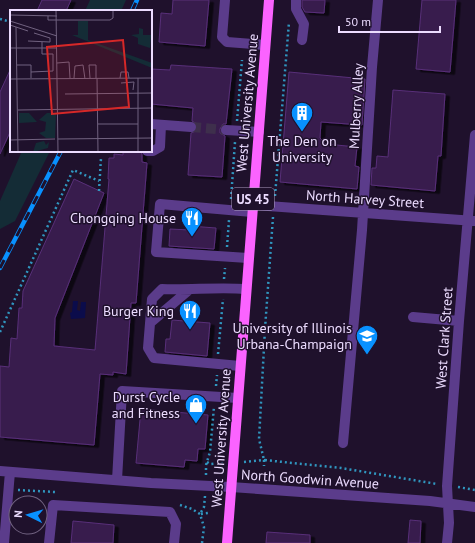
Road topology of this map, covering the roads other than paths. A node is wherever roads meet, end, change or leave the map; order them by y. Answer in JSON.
{"nodes":[{"id":1,"x":225,"y":0,"type":"edge"},
{"id":2,"x":269,"y":0,"type":"edge"},
{"id":3,"x":296,"y":0,"type":"edge"},
{"id":4,"x":378,"y":0,"type":"edge"},
{"id":5,"x":302,"y":40,"type":"dead end"},
{"id":6,"x":266,"y":45,"type":"junction"},
{"id":7,"x":156,"y":125,"type":"edge"},
{"id":8,"x":191,"y":127,"type":"tunnel mouth"},
{"id":9,"x":226,"y":130,"type":"tunnel mouth"},
{"id":10,"x":259,"y":132,"type":"junction"},
{"id":11,"x":475,"y":136,"type":"edge"},
{"id":12,"x":152,"y":151,"type":"edge"},
{"id":13,"x":252,"y":209,"type":"junction"},
{"id":14,"x":364,"y":213,"type":"junction"},
{"id":15,"x":471,"y":221,"type":"edge"},
{"id":16,"x":248,"y":258,"type":"junction"},
{"id":17,"x":246,"y":289,"type":"junction"},
{"id":18,"x":189,"y":290,"type":"junction"},
{"id":19,"x":413,"y":317,"type":"dead end"},
{"id":20,"x":459,"y":321,"type":"junction"},
{"id":21,"x":150,"y":323,"type":"junction"},
{"id":22,"x":240,"y":366,"type":"junction"},
{"id":23,"x":238,"y":398,"type":"junction"},
{"id":24,"x":343,"y":443,"type":"dead end"},
{"id":25,"x":5,"y":471,"type":"edge"},
{"id":26,"x":117,"y":480,"type":"junction"},
{"id":27,"x":231,"y":487,"type":"junction"},
{"id":28,"x":448,"y":504,"type":"junction"},
{"id":29,"x":475,"y":507,"type":"edge"},
{"id":30,"x":4,"y":543,"type":"edge"},
{"id":31,"x":49,"y":543,"type":"edge"},
{"id":32,"x":174,"y":543,"type":"edge"},
{"id":33,"x":227,"y":543,"type":"edge"},
{"id":34,"x":447,"y":543,"type":"edge"}],
"edges":[{"from":1,"to":6,"type":"street"},
{"from":2,"to":6,"type":"main road","name":"West University Avenue","number":"US 45"},
{"from":3,"to":5,"type":"street"},
{"from":4,"to":14,"type":"street","name":"Mulberry Alley"},
{"from":6,"to":10,"type":"main road","name":"West University Avenue","number":"US 45"},
{"from":7,"to":8,"type":"street"},
{"from":7,"to":12,"type":"street"},
{"from":9,"to":10,"type":"street"},
{"from":10,"to":13,"type":"main road","name":"West University Avenue","number":"US 45"},
{"from":11,"to":15,"type":"street","name":"West Clark Street"},
{"from":13,"to":14,"type":"street","name":"North Harvey Street"},
{"from":13,"to":16,"type":"main road","name":"West University Avenue","number":"US 45"},
{"from":13,"to":16,"type":"street","name":"North Harvey Street"},
{"from":14,"to":15,"type":"street","name":"North Harvey Street"},
{"from":14,"to":24,"type":"street","name":"Mulberry Alley"},
{"from":15,"to":20,"type":"street","name":"West Clark Street"},
{"from":16,"to":17,"type":"main road","name":"West University Avenue","number":"US 45"},
{"from":17,"to":18,"type":"street"},
{"from":17,"to":22,"type":"main road","name":"West University Avenue","number":"US 45"},
{"from":18,"to":21,"type":"street"},
{"from":18,"to":21,"type":"street"},
{"from":19,"to":20,"type":"street"},
{"from":20,"to":28,"type":"street","name":"West Clark Street"},
{"from":21,"to":22,"type":"street"},
{"from":22,"to":23,"type":"main road","name":"West University Avenue","number":"US 45"},
{"from":23,"to":26,"type":"street"},
{"from":23,"to":27,"type":"main road","name":"West University Avenue","number":"US 45"},
{"from":25,"to":26,"type":"street","name":"North Goodwin Avenue"},
{"from":25,"to":30,"type":"street"},
{"from":26,"to":27,"type":"street","name":"North Goodwin Avenue"},
{"from":27,"to":28,"type":"street","name":"North Goodwin Avenue"},
{"from":27,"to":33,"type":"main road","name":"West University Avenue","number":"US 45"},
{"from":28,"to":29,"type":"street","name":"North Goodwin Avenue"},
{"from":28,"to":34,"type":"street","name":"West Clark Street"},
{"from":31,"to":32,"type":"street"}]}
